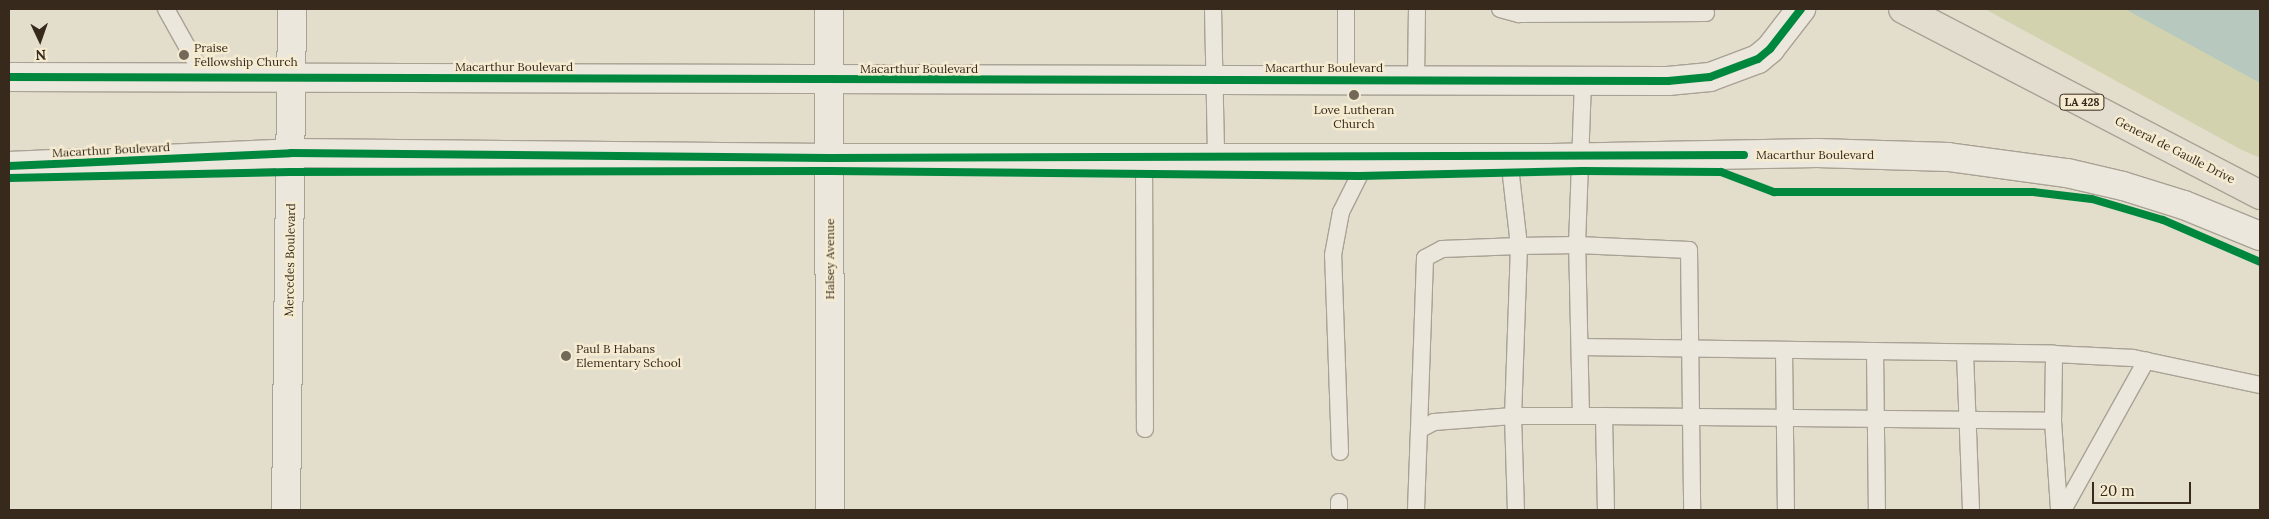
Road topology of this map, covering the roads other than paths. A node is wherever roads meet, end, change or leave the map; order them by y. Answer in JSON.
{"nodes":[{"id":1,"x":166,"y":9,"type":"edge"},
{"id":2,"x":292,"y":9,"type":"edge"},
{"id":3,"x":829,"y":9,"type":"edge"},
{"id":4,"x":1213,"y":9,"type":"edge"},
{"id":5,"x":1346,"y":9,"type":"edge"},
{"id":6,"x":1417,"y":9,"type":"edge"},
{"id":7,"x":1500,"y":9,"type":"edge"},
{"id":8,"x":1801,"y":9,"type":"edge"},
{"id":9,"x":1903,"y":9,"type":"edge"},
{"id":10,"x":1706,"y":13,"type":"dead end"},
{"id":11,"x":9,"y":76,"type":"edge"},
{"id":12,"x":292,"y":76,"type":"junction"},
{"id":13,"x":204,"y":77,"type":"junction"},
{"id":14,"x":1346,"y":79,"type":"junction"},
{"id":15,"x":1583,"y":79,"type":"junction"},
{"id":16,"x":830,"y":80,"type":"junction"},
{"id":17,"x":1214,"y":80,"type":"junction"},
{"id":18,"x":1416,"y":80,"type":"junction"},
{"id":19,"x":291,"y":153,"type":"junction"},
{"id":20,"x":1144,"y":157,"type":"junction"},
{"id":21,"x":1582,"y":157,"type":"junction"},
{"id":22,"x":830,"y":158,"type":"junction"},
{"id":23,"x":1216,"y":158,"type":"junction"},
{"id":24,"x":1368,"y":158,"type":"junction"},
{"id":25,"x":1508,"y":158,"type":"junction"},
{"id":26,"x":9,"y":166,"type":"edge"},
{"id":27,"x":2260,"y":195,"type":"edge"},
{"id":28,"x":2260,"y":236,"type":"edge"},
{"id":29,"x":1577,"y":245,"type":"junction"},
{"id":30,"x":1519,"y":246,"type":"junction"},
{"id":31,"x":1580,"y":347,"type":"junction"},
{"id":32,"x":1692,"y":348,"type":"junction"},
{"id":33,"x":1784,"y":350,"type":"junction"},
{"id":34,"x":1875,"y":351,"type":"junction"},
{"id":35,"x":1965,"y":353,"type":"junction"},
{"id":36,"x":2054,"y":354,"type":"junction"},
{"id":37,"x":2146,"y":360,"type":"junction"},
{"id":38,"x":2260,"y":385,"type":"edge"},
{"id":39,"x":1514,"y":416,"type":"junction"},
{"id":40,"x":1581,"y":416,"type":"junction"},
{"id":41,"x":1604,"y":416,"type":"junction"},
{"id":42,"x":1691,"y":417,"type":"junction"},
{"id":43,"x":1783,"y":417,"type":"junction"},
{"id":44,"x":1874,"y":418,"type":"junction"},
{"id":45,"x":2053,"y":421,"type":"junction"},
{"id":46,"x":1967,"y":422,"type":"junction"},
{"id":47,"x":1145,"y":429,"type":"dead end"},
{"id":48,"x":1420,"y":430,"type":"junction"},
{"id":49,"x":1340,"y":452,"type":"dead end"},
{"id":50,"x":286,"y":510,"type":"edge"},
{"id":51,"x":830,"y":510,"type":"edge"},
{"id":52,"x":1416,"y":510,"type":"edge"},
{"id":53,"x":1516,"y":510,"type":"edge"},
{"id":54,"x":1606,"y":510,"type":"edge"},
{"id":55,"x":1692,"y":510,"type":"edge"},
{"id":56,"x":1786,"y":510,"type":"edge"},
{"id":57,"x":1876,"y":510,"type":"edge"},
{"id":58,"x":1971,"y":510,"type":"edge"},
{"id":59,"x":2059,"y":510,"type":"edge"},
{"id":60,"x":2063,"y":510,"type":"edge"}],
"edges":[{"from":1,"to":13,"type":"lane"},
{"from":2,"to":12,"type":"street","name":"Mercedes Boulevard"},
{"from":3,"to":16,"type":"street","name":"Halsey Avenue"},
{"from":4,"to":17,"type":"lane"},
{"from":5,"to":14,"type":"lane"},
{"from":6,"to":18,"type":"lane"},
{"from":7,"to":10,"type":"lane"},
{"from":8,"to":15,"type":"street","name":"Macarthur Boulevard"},
{"from":9,"to":27,"type":"main road","name":"General de Gaulle Drive","number":"LA 428"},
{"from":11,"to":13,"type":"street","name":"Macarthur Boulevard"},
{"from":12,"to":13,"type":"street","name":"Macarthur Boulevard"},
{"from":12,"to":16,"type":"street","name":"Macarthur Boulevard"},
{"from":12,"to":19,"type":"street","name":"Mercedes Boulevard"},
{"from":14,"to":17,"type":"street","name":"Macarthur Boulevard"},
{"from":14,"to":18,"type":"street","name":"Macarthur Boulevard"},
{"from":15,"to":18,"type":"street","name":"Macarthur Boulevard"},
{"from":15,"to":21,"type":"lane"},
{"from":16,"to":17,"type":"street","name":"Macarthur Boulevard"},
{"from":16,"to":22,"type":"street","name":"Halsey Avenue"},
{"from":17,"to":23,"type":"lane"},
{"from":19,"to":22,"type":"street","name":"Macarthur Boulevard"},
{"from":19,"to":26,"type":"street","name":"Macarthur Boulevard"},
{"from":19,"to":50,"type":"street","name":"Mercedes Boulevard"},
{"from":20,"to":22,"type":"street","name":"Macarthur Boulevard"},
{"from":20,"to":23,"type":"street","name":"Macarthur Boulevard"},
{"from":20,"to":47,"type":"lane"},
{"from":21,"to":25,"type":"street","name":"Macarthur Boulevard"},
{"from":21,"to":28,"type":"street","name":"Macarthur Boulevard"},
{"from":21,"to":29,"type":"lane"},
{"from":22,"to":51,"type":"street","name":"Halsey Avenue"},
{"from":23,"to":24,"type":"street","name":"Macarthur Boulevard"},
{"from":24,"to":25,"type":"street","name":"Macarthur Boulevard"},
{"from":24,"to":49,"type":"lane"},
{"from":25,"to":30,"type":"lane"},
{"from":29,"to":30,"type":"lane"},
{"from":29,"to":31,"type":"lane"},
{"from":29,"to":32,"type":"lane"},
{"from":30,"to":39,"type":"lane"},
{"from":30,"to":48,"type":"lane"},
{"from":31,"to":32,"type":"lane"},
{"from":31,"to":40,"type":"lane"},
{"from":32,"to":33,"type":"lane"},
{"from":32,"to":42,"type":"lane"},
{"from":33,"to":34,"type":"lane"},
{"from":33,"to":43,"type":"lane"},
{"from":34,"to":35,"type":"lane"},
{"from":34,"to":44,"type":"lane"},
{"from":35,"to":36,"type":"lane"},
{"from":35,"to":46,"type":"lane"},
{"from":36,"to":37,"type":"lane"},
{"from":36,"to":45,"type":"lane"},
{"from":37,"to":38,"type":"lane"},
{"from":37,"to":60,"type":"lane"},
{"from":39,"to":40,"type":"lane"},
{"from":39,"to":48,"type":"lane"},
{"from":39,"to":53,"type":"lane"},
{"from":40,"to":41,"type":"lane"},
{"from":41,"to":42,"type":"lane"},
{"from":41,"to":54,"type":"lane"},
{"from":42,"to":43,"type":"lane"},
{"from":42,"to":55,"type":"lane"},
{"from":43,"to":44,"type":"lane"},
{"from":43,"to":56,"type":"lane"},
{"from":44,"to":46,"type":"lane"},
{"from":44,"to":57,"type":"lane"},
{"from":45,"to":46,"type":"lane"},
{"from":45,"to":59,"type":"lane"},
{"from":46,"to":58,"type":"lane"},
{"from":48,"to":52,"type":"lane"}]}
